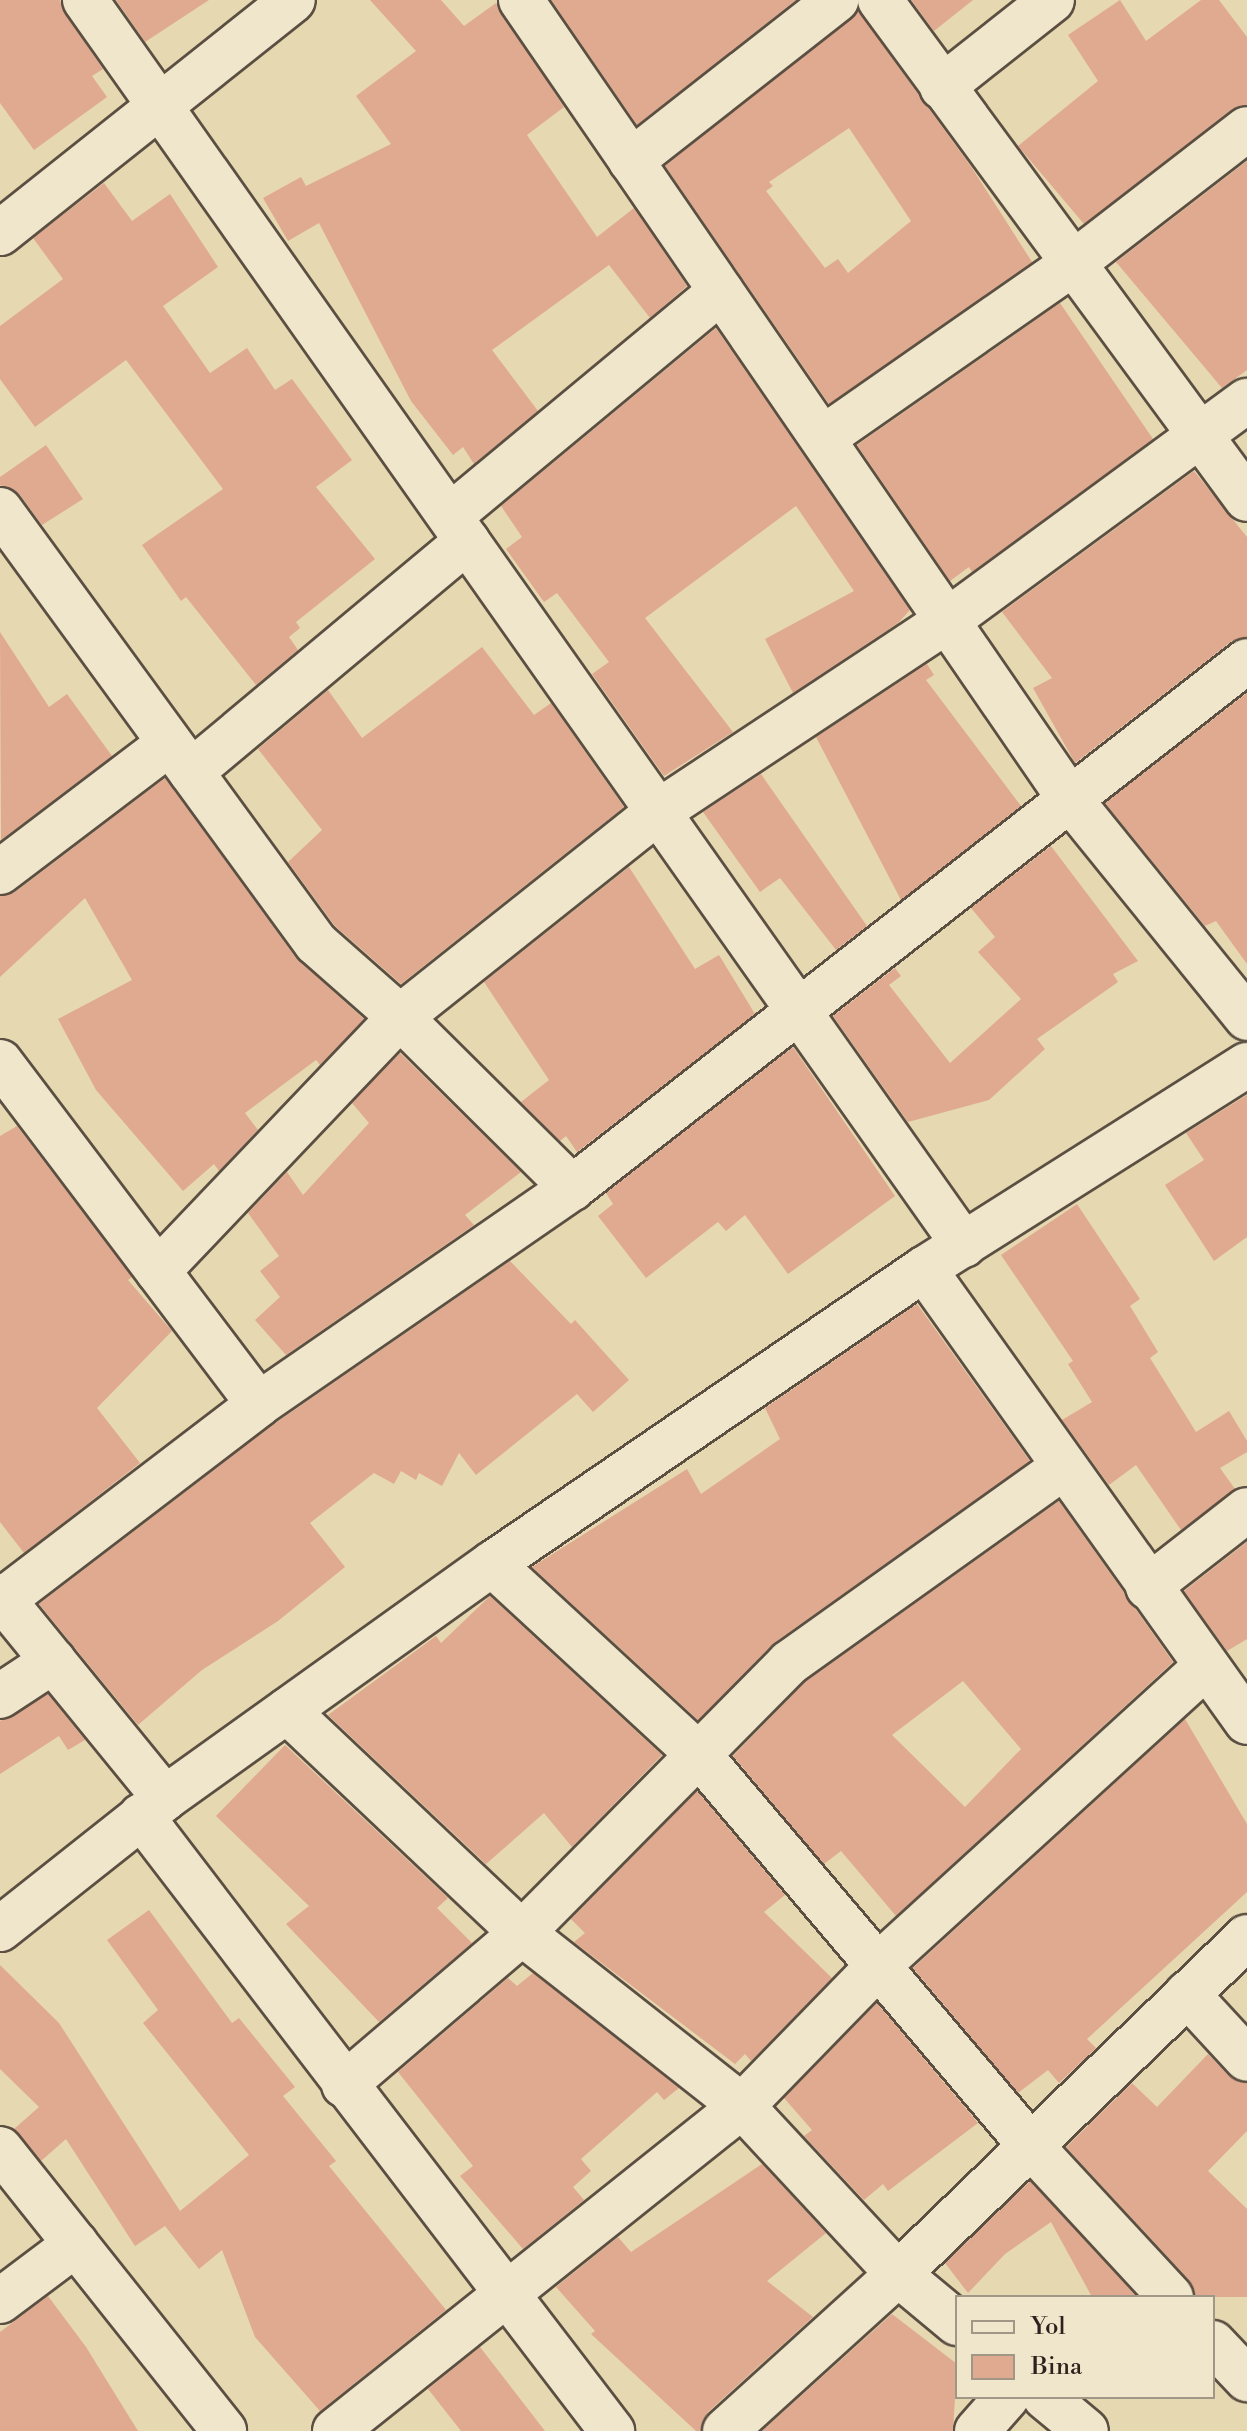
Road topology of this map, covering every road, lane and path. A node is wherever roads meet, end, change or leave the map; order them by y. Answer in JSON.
{"nodes":[{"id":1,"x":85,"y":0,"type":"edge"},
{"id":2,"x":293,"y":0,"type":"edge"},
{"id":3,"x":521,"y":0,"type":"edge"},
{"id":4,"x":836,"y":0,"type":"edge"},
{"id":5,"x":880,"y":0,"type":"edge"},
{"id":6,"x":1052,"y":0,"type":"edge"},
{"id":7,"x":942,"y":87,"type":"junction"},
{"id":8,"x":161,"y":108,"type":"junction"},
{"id":9,"x":1247,"y":129,"type":"edge"},
{"id":10,"x":631,"y":161,"type":"junction"},
{"id":11,"x":0,"y":233,"type":"edge"},
{"id":12,"x":1071,"y":265,"type":"junction"},
{"id":13,"x":721,"y":291,"type":"junction"},
{"id":14,"x":1247,"y":401,"type":"edge"},
{"id":15,"x":1200,"y":436,"type":"junction"},
{"id":16,"x":823,"y":438,"type":"junction"},
{"id":17,"x":1247,"y":499,"type":"edge"},
{"id":18,"x":0,"y":510,"type":"edge"},
{"id":19,"x":459,"y":529,"type":"junction"},
{"id":20,"x":947,"y":621,"type":"junction"},
{"id":21,"x":1247,"y":661,"type":"edge"},
{"id":22,"x":181,"y":758,"type":"junction"},
{"id":23,"x":1069,"y":798,"type":"junction"},
{"id":24,"x":658,"y":812,"type":"junction"},
{"id":25,"x":0,"y":872,"type":"edge"},
{"id":26,"x":796,"y":1009,"type":"junction"},
{"id":27,"x":400,"y":1017,"type":"junction"},
{"id":28,"x":1247,"y":1018,"type":"edge"},
{"id":29,"x":0,"y":1062,"type":"edge"},
{"id":30,"x":1247,"y":1065,"type":"edge"},
{"id":31,"x":572,"y":1188,"type":"junction"},
{"id":32,"x":964,"y":1245,"type":"junction"},
{"id":33,"x":924,"y":1269,"type":"junction"},
{"id":34,"x":158,"y":1271,"type":"junction"},
{"id":35,"x":259,"y":1404,"type":"junction"},
{"id":36,"x":1064,"y":1467,"type":"junction"},
{"id":37,"x":1247,"y":1510,"type":"edge"},
{"id":38,"x":492,"y":1564,"type":"junction"},
{"id":39,"x":1148,"y":1587,"type":"junction"},
{"id":40,"x":2,"y":1598,"type":"edge"},
{"id":41,"x":53,"y":1661,"type":"junction"},
{"id":42,"x":1205,"y":1667,"type":"junction"},
{"id":43,"x":0,"y":1696,"type":"edge"},
{"id":44,"x":287,"y":1711,"type":"junction"},
{"id":45,"x":1247,"y":1722,"type":"edge"},
{"id":46,"x":700,"y":1756,"type":"junction"},
{"id":47,"x":153,"y":1807,"type":"junction"},
{"id":48,"x":0,"y":1929,"type":"edge"},
{"id":49,"x":522,"y":1933,"type":"junction"},
{"id":50,"x":1247,"y":1937,"type":"edge"},
{"id":51,"x":881,"y":1963,"type":"junction"},
{"id":52,"x":1187,"y":1994,"type":"junction"},
{"id":53,"x":1247,"y":2059,"type":"edge"},
{"id":54,"x":344,"y":2085,"type":"junction"},
{"id":55,"x":742,"y":2106,"type":"junction"},
{"id":56,"x":1031,"y":2146,"type":"junction"},
{"id":57,"x":0,"y":2149,"type":"edge"},
{"id":58,"x":76,"y":2244,"type":"junction"},
{"id":59,"x":898,"y":2274,"type":"junction"},
{"id":60,"x":505,"y":2291,"type":"junction"},
{"id":61,"x":1169,"y":2295,"type":"edge"},
{"id":62,"x":0,"y":2301,"type":"edge"},
{"id":63,"x":955,"y":2321,"type":"edge"},
{"id":64,"x":1215,"y":2345,"type":"edge"},
{"id":65,"x":1247,"y":2379,"type":"edge"},
{"id":66,"x":1005,"y":2399,"type":"edge"},
{"id":67,"x":1047,"y":2399,"type":"edge"},
{"id":68,"x":224,"y":2431,"type":"edge"},
{"id":69,"x":335,"y":2431,"type":"edge"},
{"id":70,"x":612,"y":2431,"type":"edge"},
{"id":71,"x":725,"y":2431,"type":"edge"},
{"id":72,"x":977,"y":2431,"type":"edge"},
{"id":73,"x":1086,"y":2431,"type":"edge"}],
"edges":[{"from":1,"to":8,"type":"street"},
{"from":2,"to":8,"type":"street"},
{"from":3,"to":10,"type":"street"},
{"from":4,"to":10,"type":"street"},
{"from":5,"to":7,"type":"street"},
{"from":6,"to":7,"type":"street"},
{"from":7,"to":12,"type":"street"},
{"from":8,"to":11,"type":"street"},
{"from":8,"to":19,"type":"street"},
{"from":9,"to":12,"type":"street"},
{"from":10,"to":13,"type":"street"},
{"from":12,"to":15,"type":"street"},
{"from":12,"to":16,"type":"street"},
{"from":13,"to":16,"type":"street"},
{"from":13,"to":19,"type":"street"},
{"from":14,"to":15,"type":"street"},
{"from":15,"to":17,"type":"street"},
{"from":15,"to":20,"type":"street"},
{"from":16,"to":20,"type":"street"},
{"from":18,"to":22,"type":"street"},
{"from":19,"to":22,"type":"street"},
{"from":19,"to":24,"type":"street"},
{"from":20,"to":23,"type":"street"},
{"from":20,"to":24,"type":"street"},
{"from":21,"to":23,"type":"street"},
{"from":22,"to":25,"type":"street"},
{"from":22,"to":27,"type":"street"},
{"from":23,"to":26,"type":"street"},
{"from":23,"to":28,"type":"street"},
{"from":24,"to":26,"type":"street"},
{"from":24,"to":27,"type":"street"},
{"from":26,"to":31,"type":"street"},
{"from":26,"to":32,"type":"street"},
{"from":27,"to":31,"type":"street"},
{"from":27,"to":34,"type":"street"},
{"from":29,"to":34,"type":"street"},
{"from":30,"to":32,"type":"street"},
{"from":31,"to":35,"type":"street"},
{"from":32,"to":33,"type":"street"},
{"from":33,"to":36,"type":"street"},
{"from":33,"to":38,"type":"street"},
{"from":34,"to":35,"type":"street"},
{"from":35,"to":40,"type":"street"},
{"from":36,"to":39,"type":"street"},
{"from":36,"to":46,"type":"street"},
{"from":37,"to":39,"type":"street"},
{"from":38,"to":44,"type":"street"},
{"from":38,"to":46,"type":"street"},
{"from":39,"to":42,"type":"street"},
{"from":40,"to":41,"type":"street"},
{"from":41,"to":43,"type":"street"},
{"from":41,"to":47,"type":"street"},
{"from":42,"to":45,"type":"street"},
{"from":42,"to":51,"type":"street"},
{"from":44,"to":47,"type":"street"},
{"from":44,"to":49,"type":"street"},
{"from":46,"to":49,"type":"street"},
{"from":46,"to":51,"type":"street"},
{"from":47,"to":48,"type":"street"},
{"from":47,"to":54,"type":"street"},
{"from":49,"to":54,"type":"street"},
{"from":49,"to":55,"type":"street"},
{"from":50,"to":52,"type":"street"},
{"from":51,"to":55,"type":"street"},
{"from":51,"to":56,"type":"street"},
{"from":52,"to":53,"type":"street"},
{"from":52,"to":56,"type":"street"},
{"from":54,"to":60,"type":"street"},
{"from":55,"to":59,"type":"street"},
{"from":55,"to":60,"type":"street"},
{"from":56,"to":59,"type":"street"},
{"from":56,"to":61,"type":"street"},
{"from":57,"to":58,"type":"street"},
{"from":58,"to":62,"type":"street"},
{"from":58,"to":68,"type":"street"},
{"from":59,"to":63,"type":"street"},
{"from":59,"to":71,"type":"street"},
{"from":60,"to":69,"type":"street"},
{"from":60,"to":70,"type":"street"},
{"from":64,"to":65,"type":"street"},
{"from":66,"to":72,"type":"street"},
{"from":67,"to":73,"type":"street"}]}
